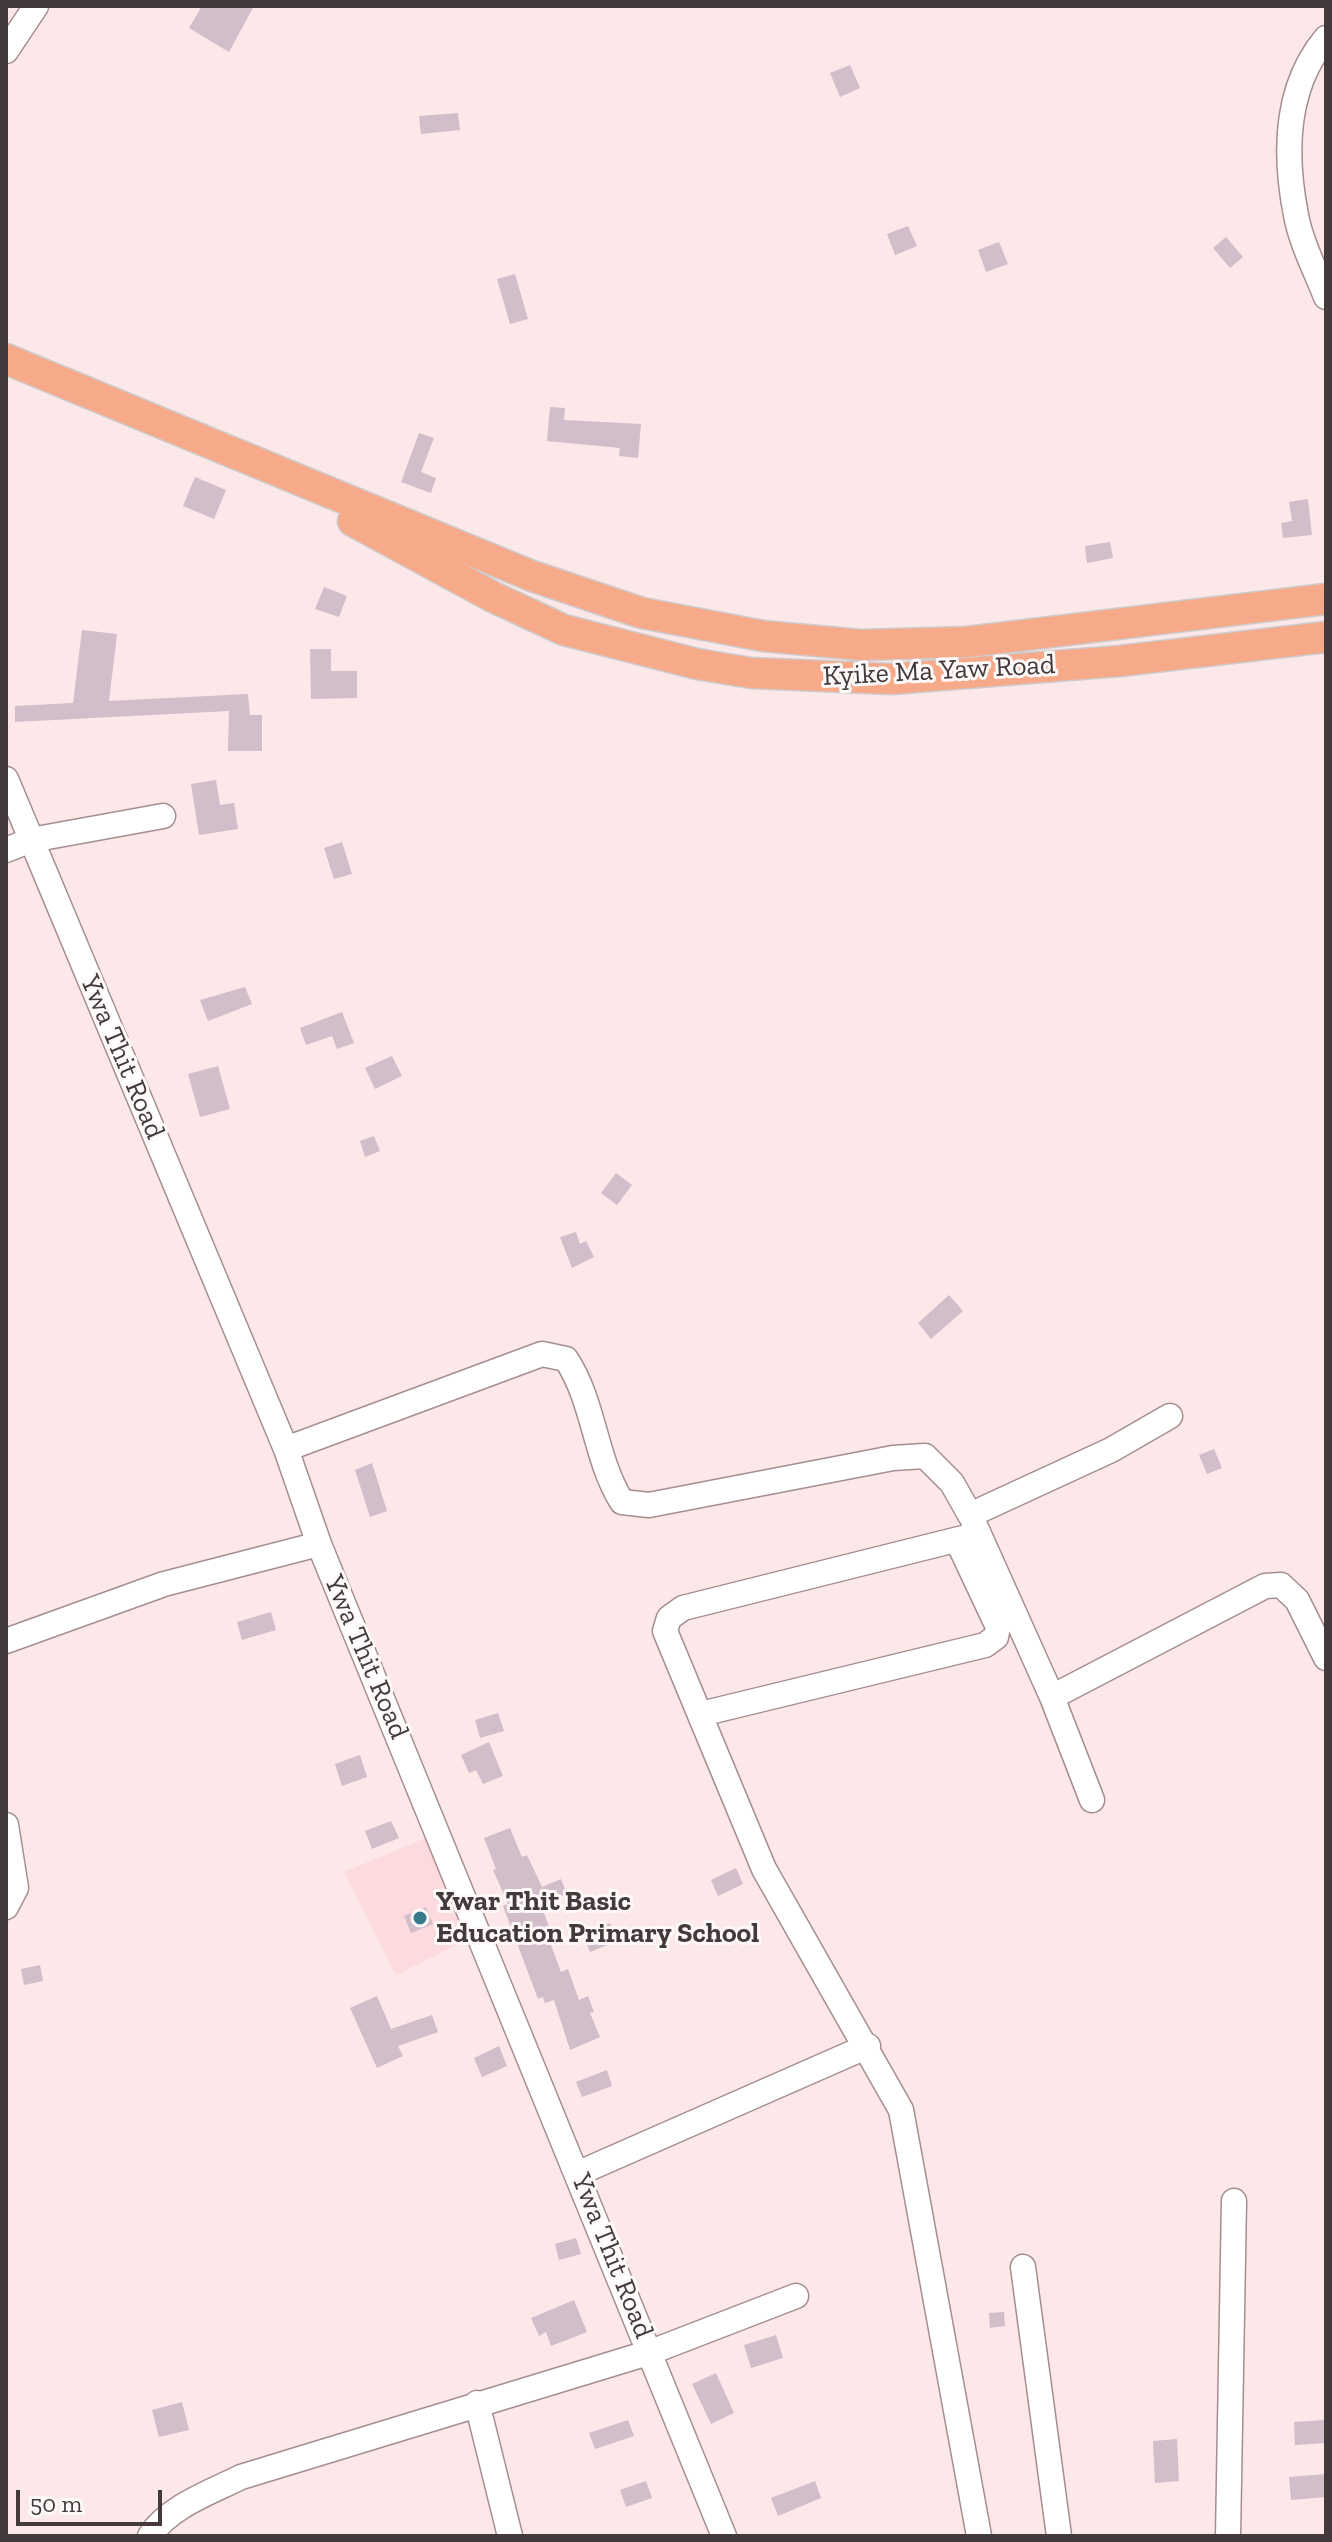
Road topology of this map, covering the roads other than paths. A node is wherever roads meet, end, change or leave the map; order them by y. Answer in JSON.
{"nodes":[{"id":1,"x":36,"y":6,"type":"edge"},
{"id":2,"x":1326,"y":38,"type":"edge"},
{"id":3,"x":6,"y":51,"type":"edge"},
{"id":4,"x":1326,"y":297,"type":"edge"},
{"id":5,"x":6,"y":359,"type":"edge"},
{"id":6,"x":264,"y":464,"type":"junction"},
{"id":7,"x":1326,"y":599,"type":"edge"},
{"id":8,"x":1326,"y":637,"type":"edge"},
{"id":9,"x":6,"y":779,"type":"edge"},
{"id":10,"x":163,"y":816,"type":"dead end"},
{"id":11,"x":31,"y":840,"type":"junction"},
{"id":12,"x":6,"y":850,"type":"edge"},
{"id":13,"x":1170,"y":1416,"type":"dead end"},
{"id":14,"x":286,"y":1449,"type":"junction"},
{"id":15,"x":969,"y":1529,"type":"junction"},
{"id":16,"x":319,"y":1544,"type":"junction"},
{"id":17,"x":6,"y":1641,"type":"edge"},
{"id":18,"x":1326,"y":1658,"type":"edge"},
{"id":19,"x":1052,"y":1697,"type":"junction"},
{"id":20,"x":701,"y":1714,"type":"junction"},
{"id":21,"x":1092,"y":1800,"type":"dead end"},
{"id":22,"x":6,"y":1825,"type":"edge"},
{"id":23,"x":6,"y":1907,"type":"edge"},
{"id":24,"x":868,"y":2046,"type":"junction"},
{"id":25,"x":579,"y":2173,"type":"junction"},
{"id":26,"x":1234,"y":2201,"type":"dead end"},
{"id":27,"x":1023,"y":2267,"type":"dead end"},
{"id":28,"x":796,"y":2296,"type":"dead end"},
{"id":29,"x":651,"y":2352,"type":"junction"},
{"id":30,"x":477,"y":2403,"type":"junction"},
{"id":31,"x":153,"y":2532,"type":"edge"},
{"id":32,"x":510,"y":2536,"type":"edge"},
{"id":33,"x":724,"y":2536,"type":"edge"},
{"id":34,"x":979,"y":2536,"type":"edge"},
{"id":35,"x":1059,"y":2536,"type":"edge"},
{"id":36,"x":1228,"y":2536,"type":"edge"}],
"edges":[{"from":1,"to":3,"type":"street"},
{"from":2,"to":4,"type":"street"},
{"from":5,"to":6,"type":"main road","name":"Kyike Ma Yaw Road"},
{"from":6,"to":7,"type":"main road","name":"Kyike Ma Yaw Road"},
{"from":6,"to":8,"type":"main road","name":"Kyike Ma Yaw Road"},
{"from":9,"to":11,"type":"street","name":"Ywa Thit Road"},
{"from":10,"to":11,"type":"street"},
{"from":11,"to":12,"type":"street"},
{"from":11,"to":14,"type":"street","name":"Ywa Thit Road"},
{"from":13,"to":15,"type":"street"},
{"from":14,"to":15,"type":"street"},
{"from":14,"to":16,"type":"street","name":"Ywa Thit Road"},
{"from":15,"to":19,"type":"street"},
{"from":15,"to":20,"type":"street"},
{"from":15,"to":20,"type":"street"},
{"from":16,"to":17,"type":"street"},
{"from":16,"to":25,"type":"street","name":"Ywa Thit Road"},
{"from":18,"to":19,"type":"street"},
{"from":19,"to":21,"type":"street"},
{"from":20,"to":24,"type":"street"},
{"from":22,"to":23,"type":"street"},
{"from":24,"to":25,"type":"street"},
{"from":24,"to":34,"type":"street"},
{"from":25,"to":29,"type":"street","name":"Ywa Thit Road"},
{"from":26,"to":36,"type":"street"},
{"from":27,"to":35,"type":"street"},
{"from":28,"to":29,"type":"street"},
{"from":29,"to":30,"type":"street"},
{"from":29,"to":33,"type":"street","name":"Ywa Thit Road"},
{"from":30,"to":31,"type":"street"},
{"from":30,"to":32,"type":"street"}]}
